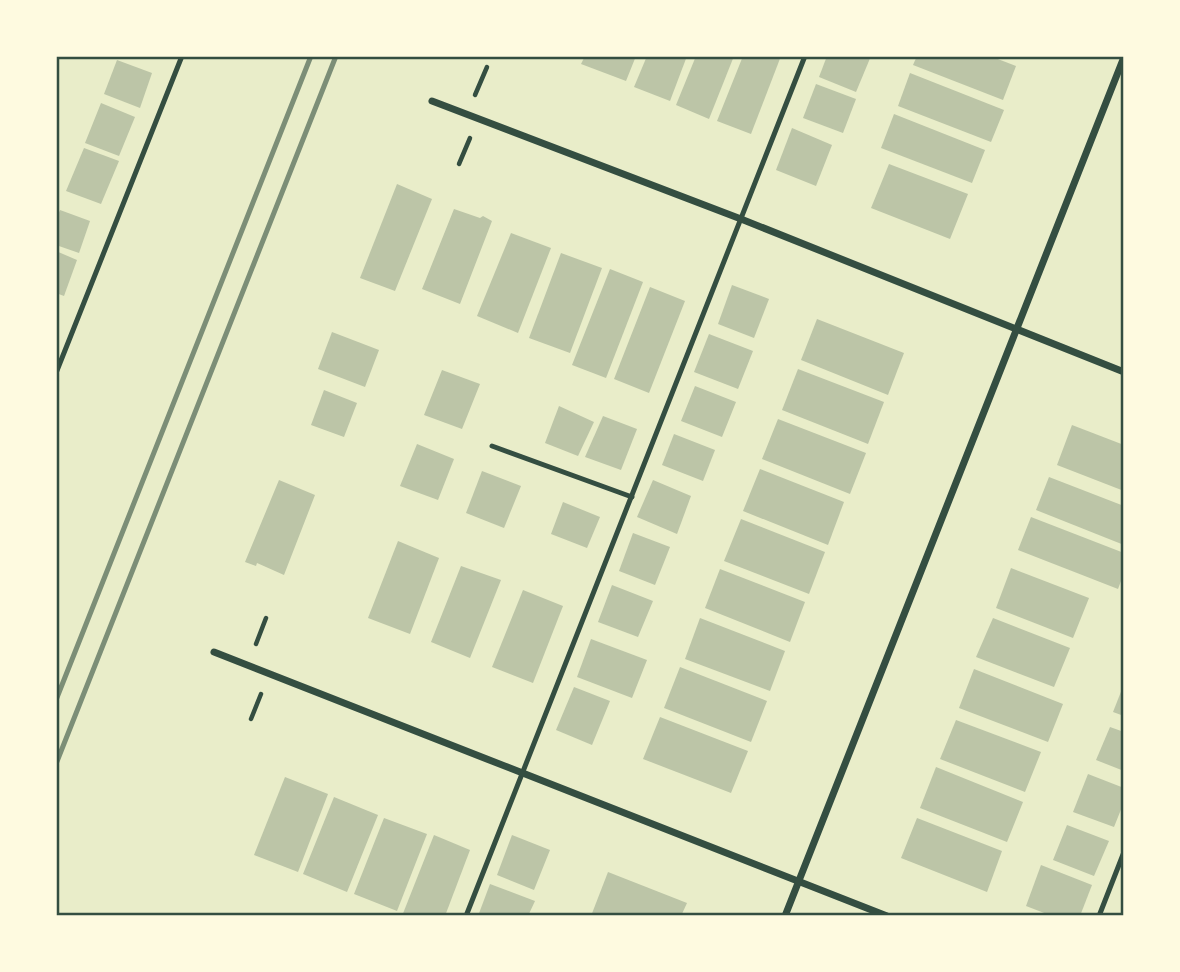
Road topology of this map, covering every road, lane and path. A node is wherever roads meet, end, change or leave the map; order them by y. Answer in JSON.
{"nodes":[{"id":1,"x":182,"y":56,"type":"edge"},
{"id":2,"x":805,"y":56,"type":"edge"},
{"id":3,"x":1124,"y":57,"type":"edge"},
{"id":4,"x":487,"y":67,"type":"dead end"},
{"id":5,"x":477,"y":90,"type":"dead end"},
{"id":6,"x":432,"y":101,"type":"dead end"},
{"id":7,"x":468,"y":141,"type":"dead end"},
{"id":8,"x":460,"y":164,"type":"dead end"},
{"id":9,"x":741,"y":219,"type":"junction"},
{"id":10,"x":1016,"y":330,"type":"junction"},
{"id":11,"x":1124,"y":372,"type":"edge"},
{"id":12,"x":56,"y":373,"type":"edge"},
{"id":13,"x":492,"y":446,"type":"dead end"},
{"id":14,"x":632,"y":497,"type":"junction"},
{"id":15,"x":266,"y":618,"type":"dead end"},
{"id":16,"x":257,"y":641,"type":"dead end"},
{"id":17,"x":214,"y":652,"type":"dead end"},
{"id":18,"x":260,"y":696,"type":"dead end"},
{"id":19,"x":251,"y":719,"type":"dead end"},
{"id":20,"x":522,"y":773,"type":"junction"},
{"id":21,"x":1124,"y":852,"type":"edge"},
{"id":22,"x":799,"y":882,"type":"junction"},
{"id":23,"x":466,"y":916,"type":"edge"},
{"id":24,"x":785,"y":916,"type":"edge"},
{"id":25,"x":887,"y":916,"type":"edge"},
{"id":26,"x":1099,"y":916,"type":"edge"}],
"edges":[{"from":1,"to":12,"type":"lane"},
{"from":2,"to":9,"type":"lane"},
{"from":3,"to":10,"type":"street"},
{"from":4,"to":5,"type":"path"},
{"from":6,"to":9,"type":"street"},
{"from":7,"to":8,"type":"path"},
{"from":9,"to":10,"type":"street"},
{"from":9,"to":14,"type":"lane"},
{"from":10,"to":11,"type":"street"},
{"from":10,"to":22,"type":"street"},
{"from":13,"to":14,"type":"lane"},
{"from":14,"to":20,"type":"lane"},
{"from":15,"to":16,"type":"path"},
{"from":17,"to":20,"type":"street"},
{"from":18,"to":19,"type":"path"},
{"from":20,"to":22,"type":"street"},
{"from":20,"to":23,"type":"lane"},
{"from":21,"to":26,"type":"lane"},
{"from":22,"to":24,"type":"street"},
{"from":22,"to":25,"type":"street"}]}
